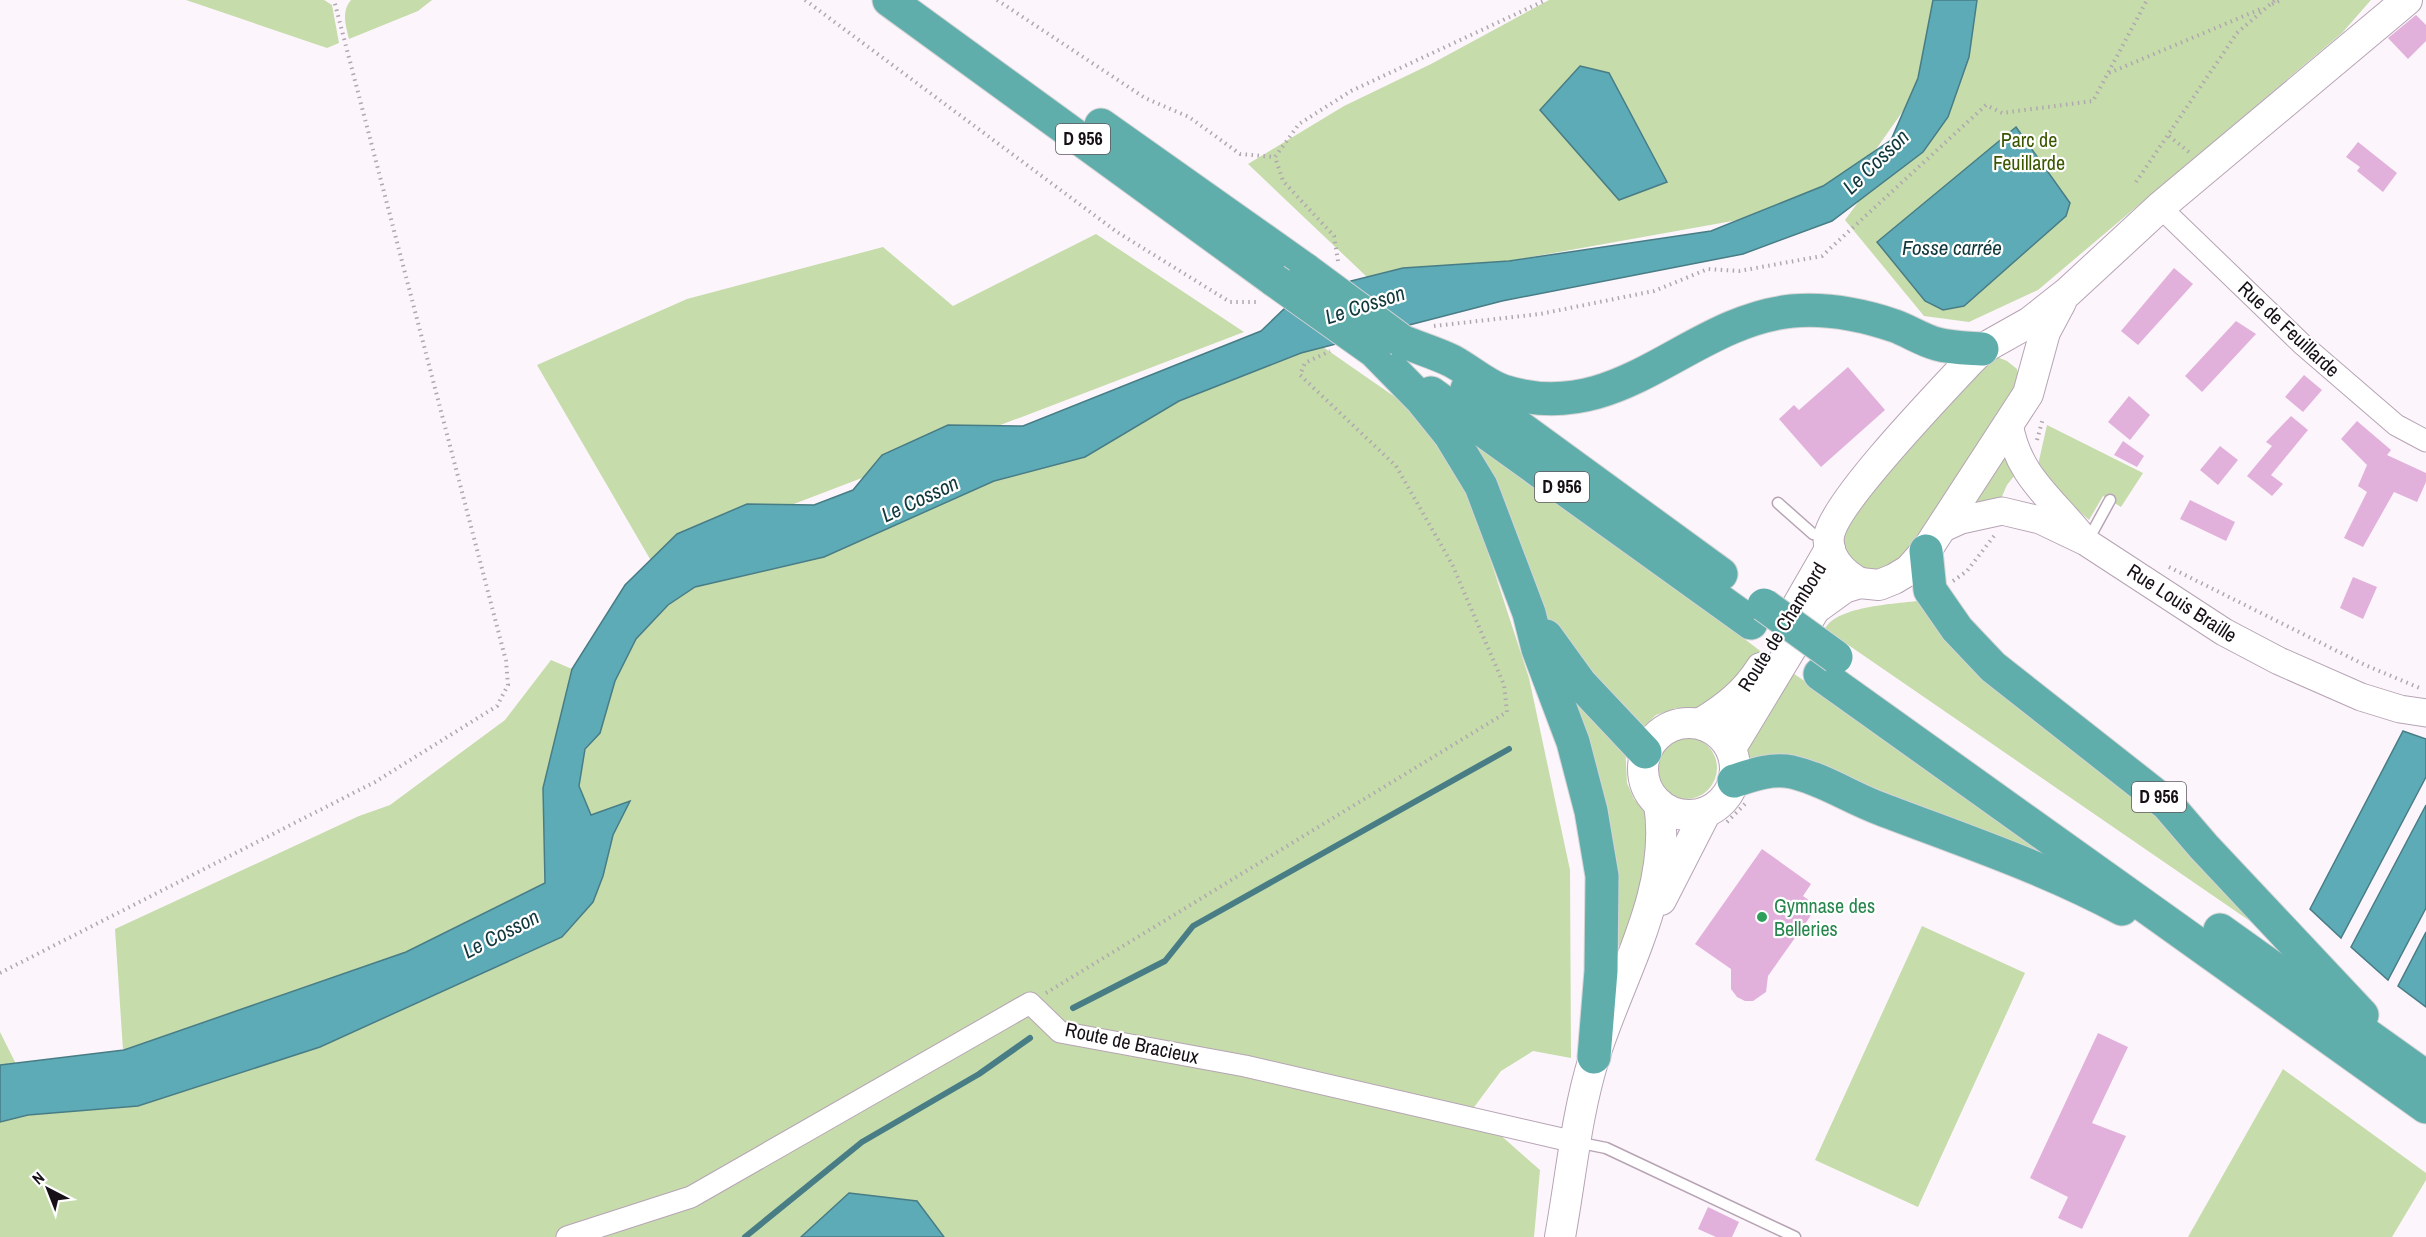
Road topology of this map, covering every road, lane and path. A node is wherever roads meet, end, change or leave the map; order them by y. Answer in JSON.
{"nodes":[{"id":1,"x":334,"y":0,"type":"edge"},
{"id":2,"x":805,"y":0,"type":"edge"},
{"id":3,"x":888,"y":0,"type":"edge"},
{"id":4,"x":926,"y":0,"type":"edge"},
{"id":5,"x":997,"y":0,"type":"edge"},
{"id":6,"x":1546,"y":0,"type":"edge"},
{"id":7,"x":2275,"y":0,"type":"edge"},
{"id":8,"x":2281,"y":0,"type":"edge"},
{"id":9,"x":2407,"y":0,"type":"edge"},
{"id":10,"x":2266,"y":7,"type":"junction"},
{"id":11,"x":2108,"y":73,"type":"dead end"},
{"id":12,"x":2169,"y":136,"type":"junction"},
{"id":13,"x":1275,"y":157,"type":"junction"},
{"id":14,"x":2195,"y":157,"type":"dead end"},
{"id":15,"x":2136,"y":182,"type":"dead end"},
{"id":16,"x":2160,"y":207,"type":"junction"},
{"id":17,"x":1317,"y":268,"type":"junction"},
{"id":18,"x":1269,"y":291,"type":"junction"},
{"id":19,"x":2068,"y":292,"type":"junction"},
{"id":20,"x":1990,"y":345,"type":"junction"},
{"id":21,"x":1388,"y":346,"type":"junction"},
{"id":22,"x":2034,"y":369,"type":"junction"},
{"id":23,"x":2045,"y":408,"type":"dead end"},
{"id":24,"x":2010,"y":423,"type":"junction"},
{"id":25,"x":2426,"y":441,"type":"edge"},
{"id":26,"x":2026,"y":470,"type":"junction"},
{"id":27,"x":2110,"y":500,"type":"dead end"},
{"id":28,"x":1778,"y":503,"type":"dead end"},
{"id":29,"x":2002,"y":511,"type":"junction"},
{"id":30,"x":1933,"y":540,"type":"junction"},
{"id":31,"x":2086,"y":542,"type":"junction"},
{"id":32,"x":1829,"y":543,"type":"junction"},
{"id":33,"x":2167,"y":566,"type":"dead end"},
{"id":34,"x":1860,"y":583,"type":"junction"},
{"id":35,"x":1930,"y":590,"type":"junction"},
{"id":36,"x":1529,"y":613,"type":"junction"},
{"id":37,"x":1828,"y":666,"type":"junction"},
{"id":38,"x":2426,"y":691,"type":"edge"},
{"id":39,"x":2426,"y":713,"type":"edge"},
{"id":40,"x":1701,"y":723,"type":"junction"},
{"id":41,"x":1731,"y":748,"type":"junction"},
{"id":42,"x":1645,"y":752,"type":"junction"},
{"id":43,"x":1747,"y":776,"type":"junction"},
{"id":44,"x":1659,"y":804,"type":"junction"},
{"id":45,"x":1712,"y":821,"type":"junction"},
{"id":46,"x":1641,"y":930,"type":"junction"},
{"id":47,"x":2191,"y":937,"type":"junction"},
{"id":48,"x":0,"y":973,"type":"edge"},
{"id":49,"x":2396,"y":1055,"type":"junction"},
{"id":50,"x":1594,"y":1057,"type":"junction"},
{"id":51,"x":2426,"y":1077,"type":"edge"},
{"id":52,"x":2426,"y":1107,"type":"edge"},
{"id":53,"x":1575,"y":1142,"type":"junction"},
{"id":54,"x":567,"y":1237,"type":"edge"},
{"id":55,"x":1560,"y":1237,"type":"edge"},
{"id":56,"x":1796,"y":1237,"type":"edge"}],
"edges":[{"from":1,"to":48,"type":"path"},
{"from":2,"to":18,"type":"path"},
{"from":3,"to":18,"type":"highway","number":"D 956"},
{"from":4,"to":17,"type":"highway","number":"D 956"},
{"from":5,"to":13,"type":"path"},
{"from":6,"to":13,"type":"path"},
{"from":7,"to":10,"type":"path"},
{"from":8,"to":10,"type":"path"},
{"from":9,"to":16,"type":"main road"},
{"from":10,"to":11,"type":"path"},
{"from":10,"to":12,"type":"path"},
{"from":12,"to":14,"type":"path"},
{"from":12,"to":15,"type":"path"},
{"from":13,"to":17,"type":"path"},
{"from":16,"to":19,"type":"main road"},
{"from":16,"to":25,"type":"street","name":"Rue de Feuillarde"},
{"from":17,"to":21,"type":"highway","number":"D 956","bridge":true},
{"from":18,"to":21,"type":"highway","number":"D 956","bridge":true},
{"from":19,"to":20,"type":"main road"},
{"from":19,"to":22,"type":"main road"},
{"from":20,"to":21,"type":"highway","number":"D 956"},
{"from":20,"to":22,"type":"main road"},
{"from":20,"to":32,"type":"main road","name":"Route de Chambord"},
{"from":21,"to":36,"type":"highway","number":"D 956"},
{"from":21,"to":37,"type":"highway","number":"D 956"},
{"from":22,"to":24,"type":"main road"},
{"from":23,"to":26,"type":"path"},
{"from":24,"to":26,"type":"street"},
{"from":24,"to":30,"type":"main road"},
{"from":26,"to":31,"type":"street"},
{"from":27,"to":31,"type":"lane"},
{"from":28,"to":32,"type":"lane"},
{"from":29,"to":30,"type":"street","name":"Rue Louis Braille"},
{"from":29,"to":31,"type":"street","name":"Rue Louis Braille"},
{"from":29,"to":35,"type":"path"},
{"from":30,"to":34,"type":"main road"},
{"from":30,"to":35,"type":"highway","number":"D 956"},
{"from":31,"to":39,"type":"street","name":"Rue Louis Braille"},
{"from":32,"to":34,"type":"main road"},
{"from":32,"to":40,"type":"main road","name":"Route de Chambord"},
{"from":33,"to":38,"type":"path"},
{"from":34,"to":41,"type":"main road"},
{"from":35,"to":49,"type":"highway","number":"D 956"},
{"from":36,"to":42,"type":"highway","number":"D 956"},
{"from":36,"to":50,"type":"highway","number":"D 956"},
{"from":37,"to":47,"type":"highway","number":"D 956"},
{"from":37,"to":49,"type":"highway","number":"D 956"},
{"from":40,"to":41,"type":"main road"},
{"from":40,"to":42,"type":"main road"},
{"from":41,"to":43,"type":"main road"},
{"from":42,"to":44,"type":"main road"},
{"from":43,"to":45,"type":"main road"},
{"from":43,"to":45,"type":"path"},
{"from":43,"to":47,"type":"highway","number":"D 956"},
{"from":44,"to":45,"type":"main road"},
{"from":44,"to":46,"type":"main road"},
{"from":45,"to":46,"type":"main road"},
{"from":46,"to":50,"type":"main road"},
{"from":47,"to":52,"type":"highway","number":"D 956"},
{"from":49,"to":51,"type":"highway","number":"D 956"},
{"from":50,"to":53,"type":"main road"},
{"from":53,"to":54,"type":"street","name":"Route de Bracieux"},
{"from":53,"to":55,"type":"main road"},
{"from":53,"to":56,"type":"lane"}]}
